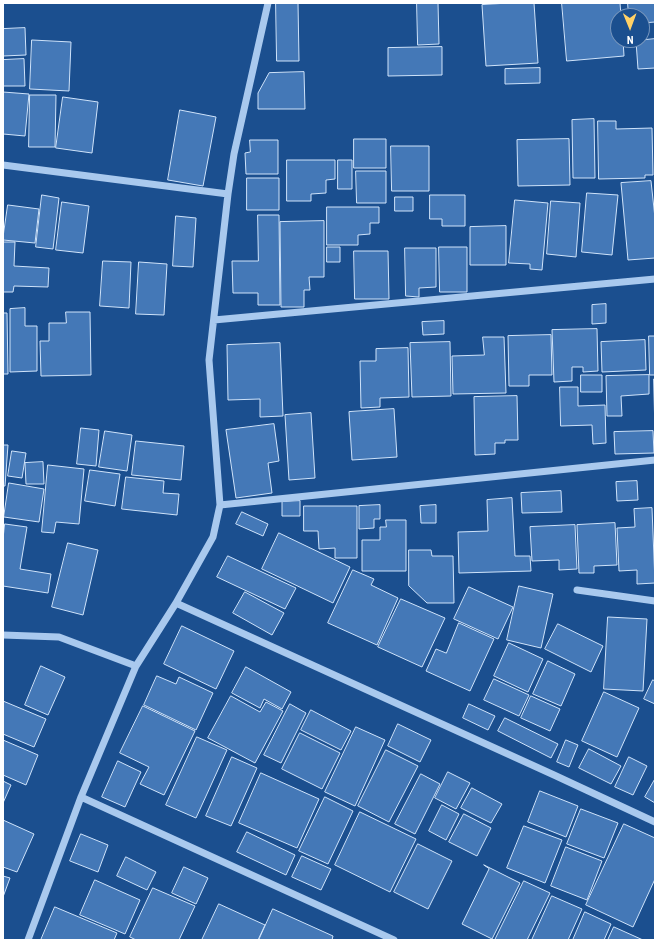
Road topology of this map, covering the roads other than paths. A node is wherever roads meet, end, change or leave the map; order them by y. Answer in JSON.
{"nodes":[{"id":1,"x":268,"y":3,"type":"edge"},
{"id":2,"x":3,"y":165,"type":"edge"},
{"id":3,"x":228,"y":194,"type":"junction"},
{"id":4,"x":655,"y":279,"type":"edge"},
{"id":5,"x":214,"y":320,"type":"junction"},
{"id":6,"x":655,"y":460,"type":"edge"},
{"id":7,"x":220,"y":505,"type":"junction"},
{"id":8,"x":577,"y":590,"type":"dead end"},
{"id":9,"x":655,"y":601,"type":"edge"},
{"id":10,"x":176,"y":603,"type":"junction"},
{"id":11,"x":3,"y":635,"type":"edge"},
{"id":12,"x":136,"y":666,"type":"junction"},
{"id":13,"x":81,"y":797,"type":"junction"},
{"id":14,"x":655,"y":822,"type":"edge"},
{"id":15,"x":28,"y":940,"type":"edge"},
{"id":16,"x":394,"y":940,"type":"edge"}],
"edges":[{"from":1,"to":3,"type":"street"},
{"from":2,"to":3,"type":"street"},
{"from":3,"to":5,"type":"street"},
{"from":4,"to":5,"type":"street"},
{"from":5,"to":7,"type":"street"},
{"from":6,"to":7,"type":"street"},
{"from":7,"to":10,"type":"street"},
{"from":8,"to":9,"type":"street"},
{"from":10,"to":12,"type":"street"},
{"from":10,"to":14,"type":"street"},
{"from":11,"to":12,"type":"street"},
{"from":12,"to":13,"type":"street"},
{"from":13,"to":15,"type":"street"},
{"from":13,"to":16,"type":"street"}]}
